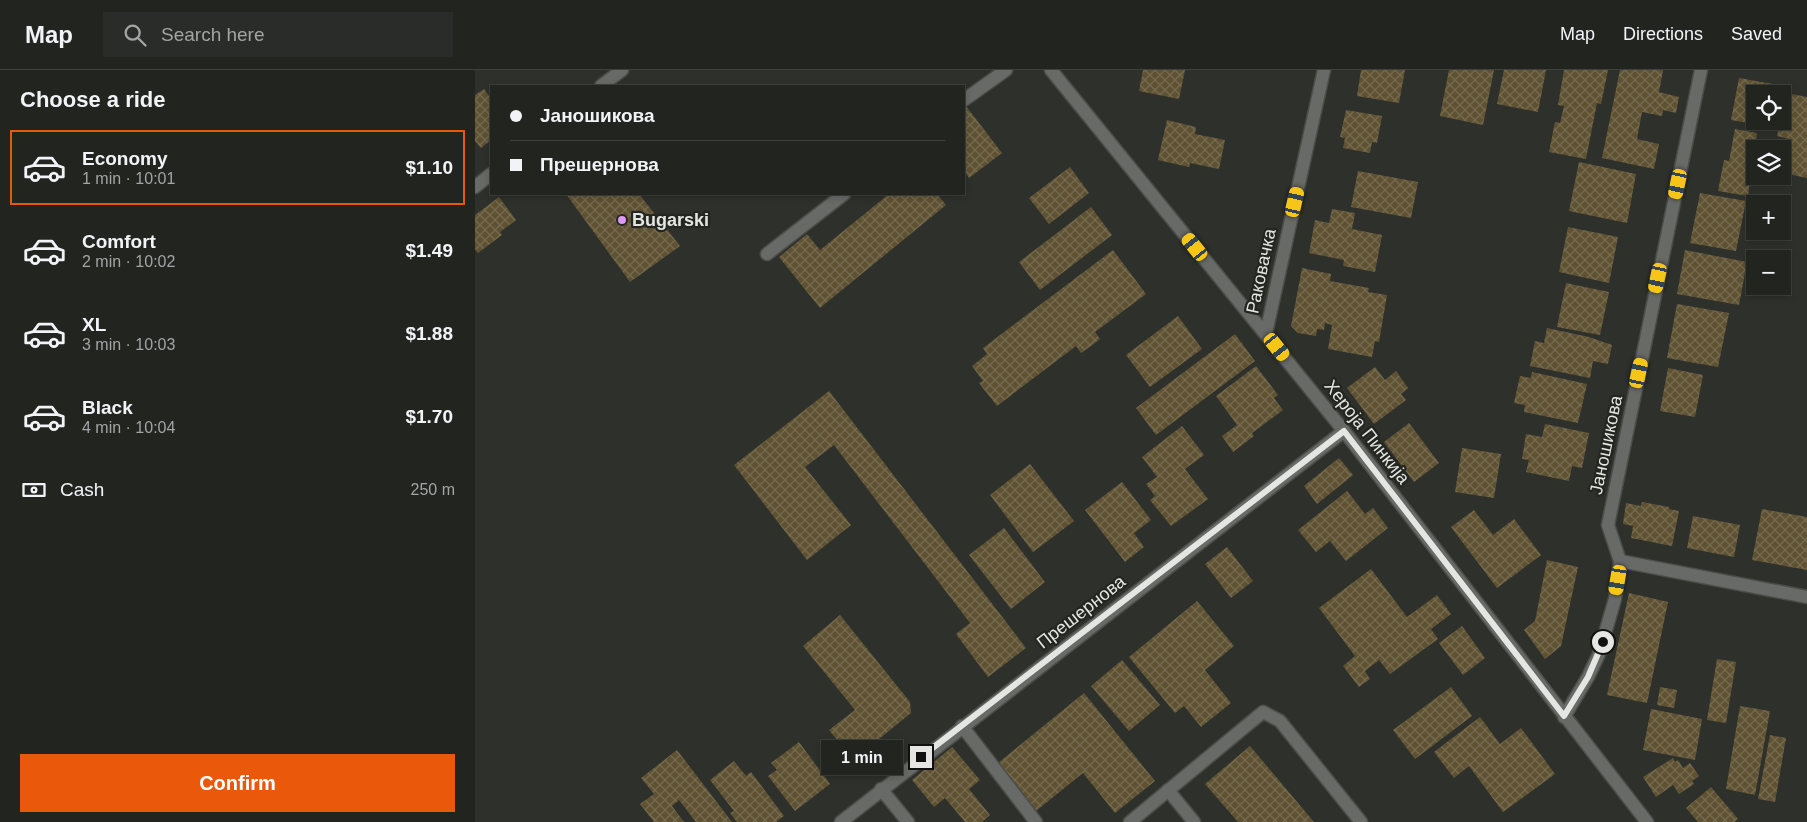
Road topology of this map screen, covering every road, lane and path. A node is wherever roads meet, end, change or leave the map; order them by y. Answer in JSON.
{"nodes":[{"id":1,"x":622,"y":70,"type":"edge"},
{"id":2,"x":1006,"y":70,"type":"edge"},
{"id":3,"x":1051,"y":70,"type":"edge"},
{"id":4,"x":1324,"y":70,"type":"edge"},
{"id":5,"x":1701,"y":70,"type":"edge"},
{"id":6,"x":602,"y":85,"type":"edge"},
{"id":7,"x":965,"y":99,"type":"edge"},
{"id":8,"x":490,"y":175,"type":"edge"},
{"id":9,"x":475,"y":187,"type":"edge"},
{"id":10,"x":843,"y":195,"type":"edge"},
{"id":11,"x":767,"y":254,"type":"dead end"},
{"id":12,"x":1266,"y":333,"type":"junction"},
{"id":13,"x":1344,"y":431,"type":"junction"},
{"id":14,"x":1619,"y":561,"type":"junction"},
{"id":15,"x":1807,"y":597,"type":"edge"},
{"id":16,"x":1564,"y":716,"type":"junction"},
{"id":17,"x":962,"y":726,"type":"junction"},
{"id":18,"x":881,"y":789,"type":"junction"},
{"id":19,"x":1168,"y":790,"type":"junction"},
{"id":20,"x":841,"y":822,"type":"edge"},
{"id":21,"x":909,"y":822,"type":"edge"},
{"id":22,"x":1036,"y":822,"type":"edge"},
{"id":23,"x":1130,"y":822,"type":"edge"},
{"id":24,"x":1194,"y":822,"type":"edge"},
{"id":25,"x":1361,"y":822,"type":"edge"},
{"id":26,"x":1647,"y":822,"type":"edge"}],
"edges":[{"from":1,"to":6,"type":"street"},
{"from":2,"to":7,"type":"street"},
{"from":3,"to":12,"type":"street","name":"Хероја Пинкија"},
{"from":4,"to":12,"type":"street","name":"Раковачка"},
{"from":5,"to":14,"type":"street","name":"Јаношикова"},
{"from":8,"to":9,"type":"street"},
{"from":10,"to":11,"type":"street"},
{"from":12,"to":13,"type":"street","name":"Хероја Пинкија"},
{"from":13,"to":16,"type":"street","name":"Хероја Пинкија"},
{"from":13,"to":17,"type":"street","name":"Прешернова"},
{"from":14,"to":15,"type":"street"},
{"from":14,"to":16,"type":"street","name":"Јаношикова"},
{"from":16,"to":26,"type":"street","name":"Хероја Пинкија"},
{"from":17,"to":18,"type":"street","name":"Прешернова"},
{"from":17,"to":22,"type":"street"},
{"from":18,"to":20,"type":"street","name":"Прешернова"},
{"from":18,"to":21,"type":"street"},
{"from":19,"to":23,"type":"street"},
{"from":19,"to":24,"type":"street"},
{"from":19,"to":25,"type":"street"}]}
